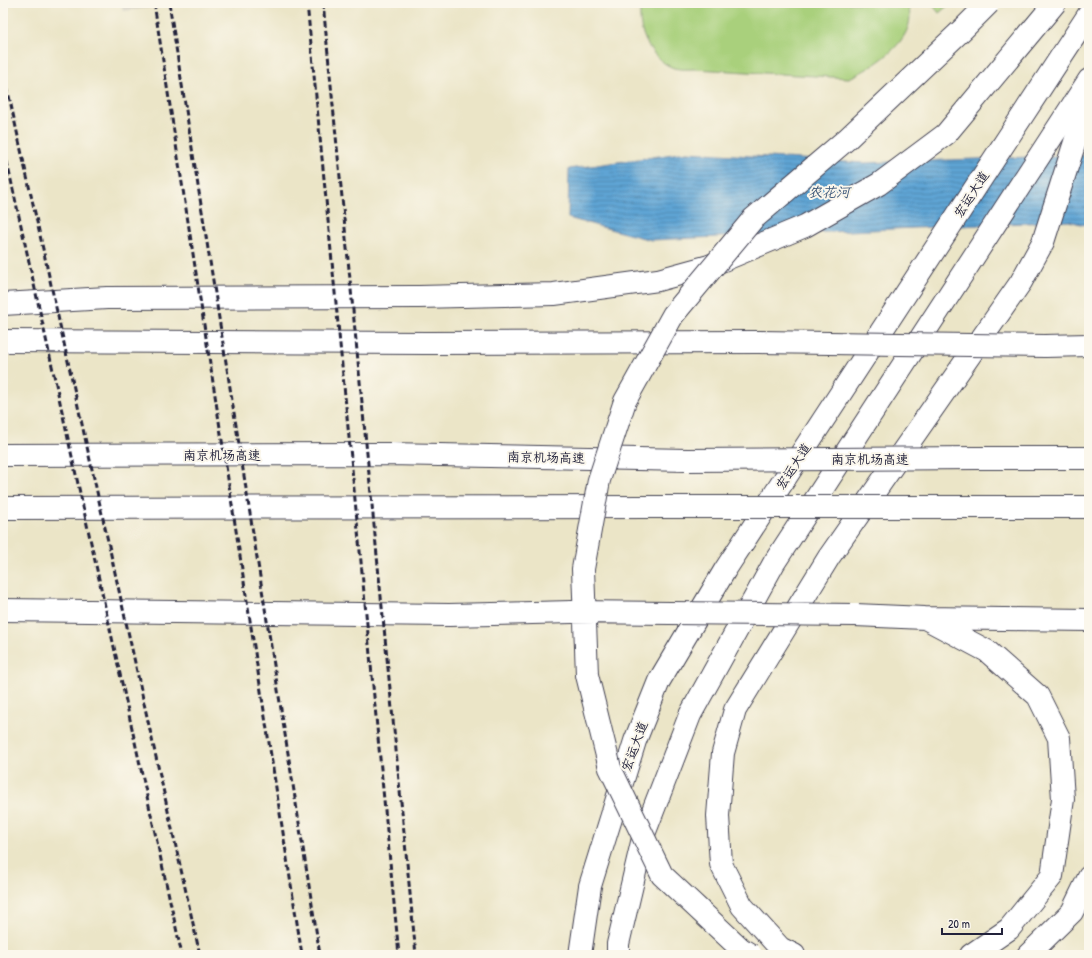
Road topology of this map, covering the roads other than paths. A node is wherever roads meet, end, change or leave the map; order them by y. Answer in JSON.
{"nodes":[{"id":1,"x":989,"y":3,"type":"edge"},
{"id":2,"x":1055,"y":3,"type":"edge"},
{"id":3,"x":1089,"y":14,"type":"edge"},
{"id":4,"x":1089,"y":80,"type":"edge"},
{"id":5,"x":1089,"y":98,"type":"edge"},
{"id":6,"x":3,"y":304,"type":"edge"},
{"id":7,"x":3,"y":341,"type":"edge"},
{"id":8,"x":1089,"y":346,"type":"edge"},
{"id":9,"x":3,"y":455,"type":"edge"},
{"id":10,"x":1089,"y":458,"type":"edge"},
{"id":11,"x":1089,"y":507,"type":"edge"},
{"id":12,"x":3,"y":508,"type":"edge"},
{"id":13,"x":3,"y":610,"type":"edge"},
{"id":14,"x":925,"y":618,"type":"junction"},
{"id":15,"x":1089,"y":620,"type":"edge"},
{"id":16,"x":1089,"y":877,"type":"edge"},
{"id":17,"x":580,"y":955,"type":"edge"},
{"id":18,"x":618,"y":955,"type":"edge"},
{"id":19,"x":751,"y":955,"type":"edge"},
{"id":20,"x":794,"y":955,"type":"edge"},
{"id":21,"x":971,"y":955,"type":"edge"},
{"id":22,"x":1028,"y":955,"type":"edge"}],
"edges":[{"from":1,"to":19,"type":"main road","bridge":true},
{"from":2,"to":6,"type":"main road","bridge":true},
{"from":3,"to":17,"type":"main road","name":"宏运大道"},
{"from":4,"to":18,"type":"main road"},
{"from":5,"to":20,"type":"main road"},
{"from":7,"to":8,"type":"main road","bridge":true},
{"from":9,"to":10,"type":"main road","name":"南京机场高速","bridge":true},
{"from":11,"to":12,"type":"main road","bridge":true},
{"from":13,"to":14,"type":"main road","bridge":true},
{"from":14,"to":15,"type":"main road"},
{"from":14,"to":21,"type":"main road"},
{"from":16,"to":22,"type":"main road"}]}
